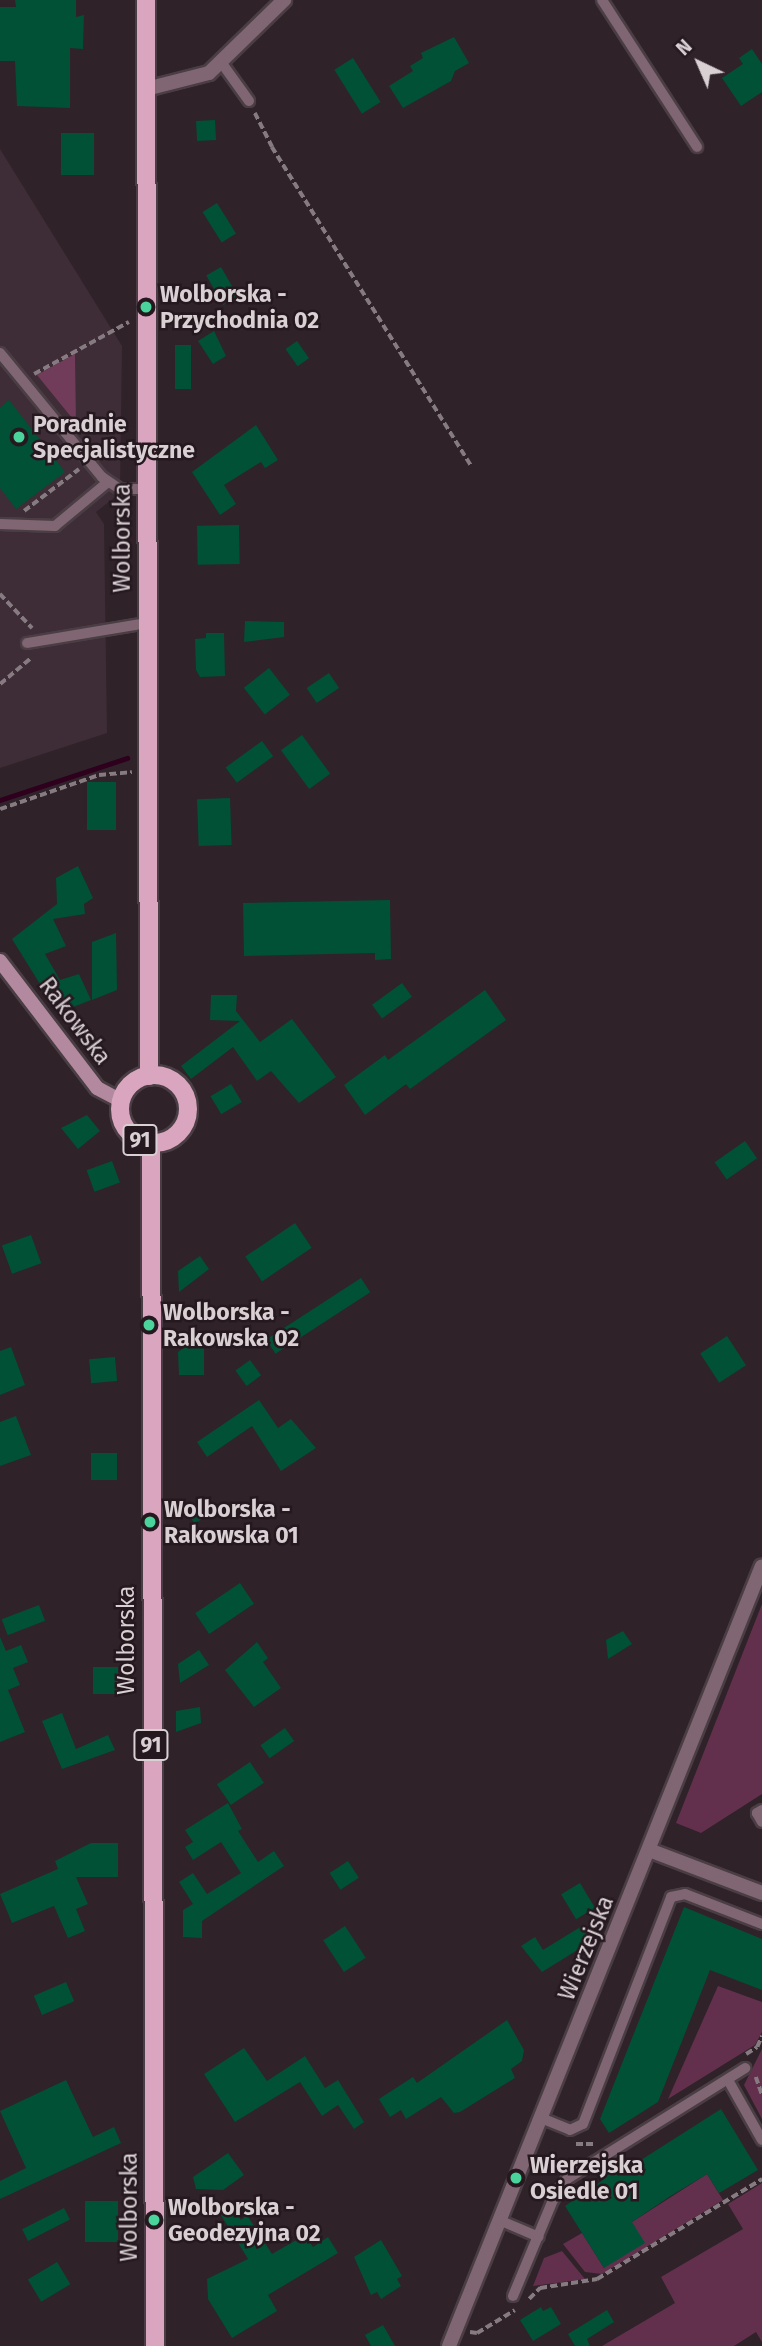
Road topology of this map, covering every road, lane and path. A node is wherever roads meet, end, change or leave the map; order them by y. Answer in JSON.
{"nodes":[{"id":1,"x":146,"y":0,"type":"edge"},
{"id":2,"x":284,"y":0,"type":"edge"},
{"id":3,"x":602,"y":0,"type":"edge"},
{"id":4,"x":221,"y":62,"type":"junction"},
{"id":5,"x":146,"y":89,"type":"junction"},
{"id":6,"x":249,"y":101,"type":"joint"},
{"id":7,"x":697,"y":147,"type":"dead end"},
{"id":8,"x":132,"y":321,"type":"dead end"},
{"id":9,"x":0,"y":354,"type":"edge"},
{"id":10,"x":24,"y":381,"type":"junction"},
{"id":11,"x":88,"y":463,"type":"junction"},
{"id":12,"x":471,"y":467,"type":"dead end"},
{"id":13,"x":108,"y":482,"type":"junction"},
{"id":14,"x":147,"y":489,"type":"junction"},
{"id":15,"x":1,"y":524,"type":"edge"},
{"id":16,"x":146,"y":623,"type":"junction"},
{"id":17,"x":27,"y":643,"type":"dead end"},
{"id":18,"x":146,"y":771,"type":"junction"},
{"id":19,"x":0,"y":809,"type":"edge"},
{"id":20,"x":0,"y":961,"type":"edge"},
{"id":21,"x":149,"y":1076,"type":"junction"},
{"id":22,"x":121,"y":1101,"type":"junction"},
{"id":23,"x":151,"y":1143,"type":"junction"},
{"id":24,"x":762,"y":1566,"type":"edge"},
{"id":25,"x":762,"y":1810,"type":"edge"},
{"id":26,"x":762,"y":1822,"type":"edge"},
{"id":27,"x":649,"y":1850,"type":"junction"},
{"id":28,"x":762,"y":1893,"type":"edge"},
{"id":29,"x":762,"y":1924,"type":"edge"},
{"id":30,"x":746,"y":2068,"type":"dead end"},
{"id":31,"x":728,"y":2080,"type":"junction"},
{"id":32,"x":541,"y":2118,"type":"junction"},
{"id":33,"x":762,"y":2140,"type":"edge"},
{"id":34,"x":762,"y":2179,"type":"edge"},
{"id":35,"x":499,"y":2220,"type":"junction"},
{"id":36,"x":539,"y":2237,"type":"junction"},
{"id":37,"x":533,"y":2280,"type":"dead end"},
{"id":38,"x":513,"y":2296,"type":"dead end"},
{"id":39,"x":527,"y":2300,"type":"junction"},
{"id":40,"x":474,"y":2333,"type":"dead end"},
{"id":41,"x":155,"y":2346,"type":"edge"},
{"id":42,"x":449,"y":2346,"type":"edge"}],
"edges":[{"from":1,"to":5,"type":"main road","name":"Wolborska"},
{"from":2,"to":4,"type":"street"},
{"from":3,"to":7,"type":"lane"},
{"from":4,"to":5,"type":"street"},
{"from":4,"to":6,"type":"lane"},
{"from":5,"to":14,"type":"main road","name":"Wolborska"},
{"from":6,"to":12,"type":"path"},
{"from":8,"to":10,"type":"path"},
{"from":9,"to":10,"type":"lane"},
{"from":10,"to":11,"type":"lane"},
{"from":11,"to":13,"type":"lane"},
{"from":11,"to":15,"type":"path"},
{"from":13,"to":14,"type":"lane"},
{"from":13,"to":15,"type":"lane"},
{"from":14,"to":16,"type":"main road","name":"Wolborska"},
{"from":16,"to":17,"type":"lane"},
{"from":16,"to":18,"type":"main road","name":"Wolborska"},
{"from":18,"to":19,"type":"path"},
{"from":18,"to":21,"type":"main road","name":"Wolborska"},
{"from":20,"to":22,"type":"main road","name":"Rakowska","number":"91"},
{"from":21,"to":22,"type":"main road","number":"91"},
{"from":21,"to":23,"type":"main road","number":"91"},
{"from":22,"to":23,"type":"main road","number":"91"},
{"from":23,"to":41,"type":"main road","name":"Wolborska","number":"91"},
{"from":24,"to":27,"type":"street","name":"Wierzejska"},
{"from":25,"to":26,"type":"lane"},
{"from":27,"to":28,"type":"street"},
{"from":27,"to":32,"type":"street","name":"Wierzejska"},
{"from":29,"to":32,"type":"lane"},
{"from":30,"to":31,"type":"lane"},
{"from":31,"to":33,"type":"lane"},
{"from":31,"to":36,"type":"lane"},
{"from":32,"to":35,"type":"street","name":"Wierzejska"},
{"from":34,"to":39,"type":"path"},
{"from":35,"to":36,"type":"lane"},
{"from":35,"to":42,"type":"street","name":"Wierzejska"},
{"from":36,"to":38,"type":"lane"},
{"from":37,"to":39,"type":"path"},
{"from":39,"to":40,"type":"path"}]}
